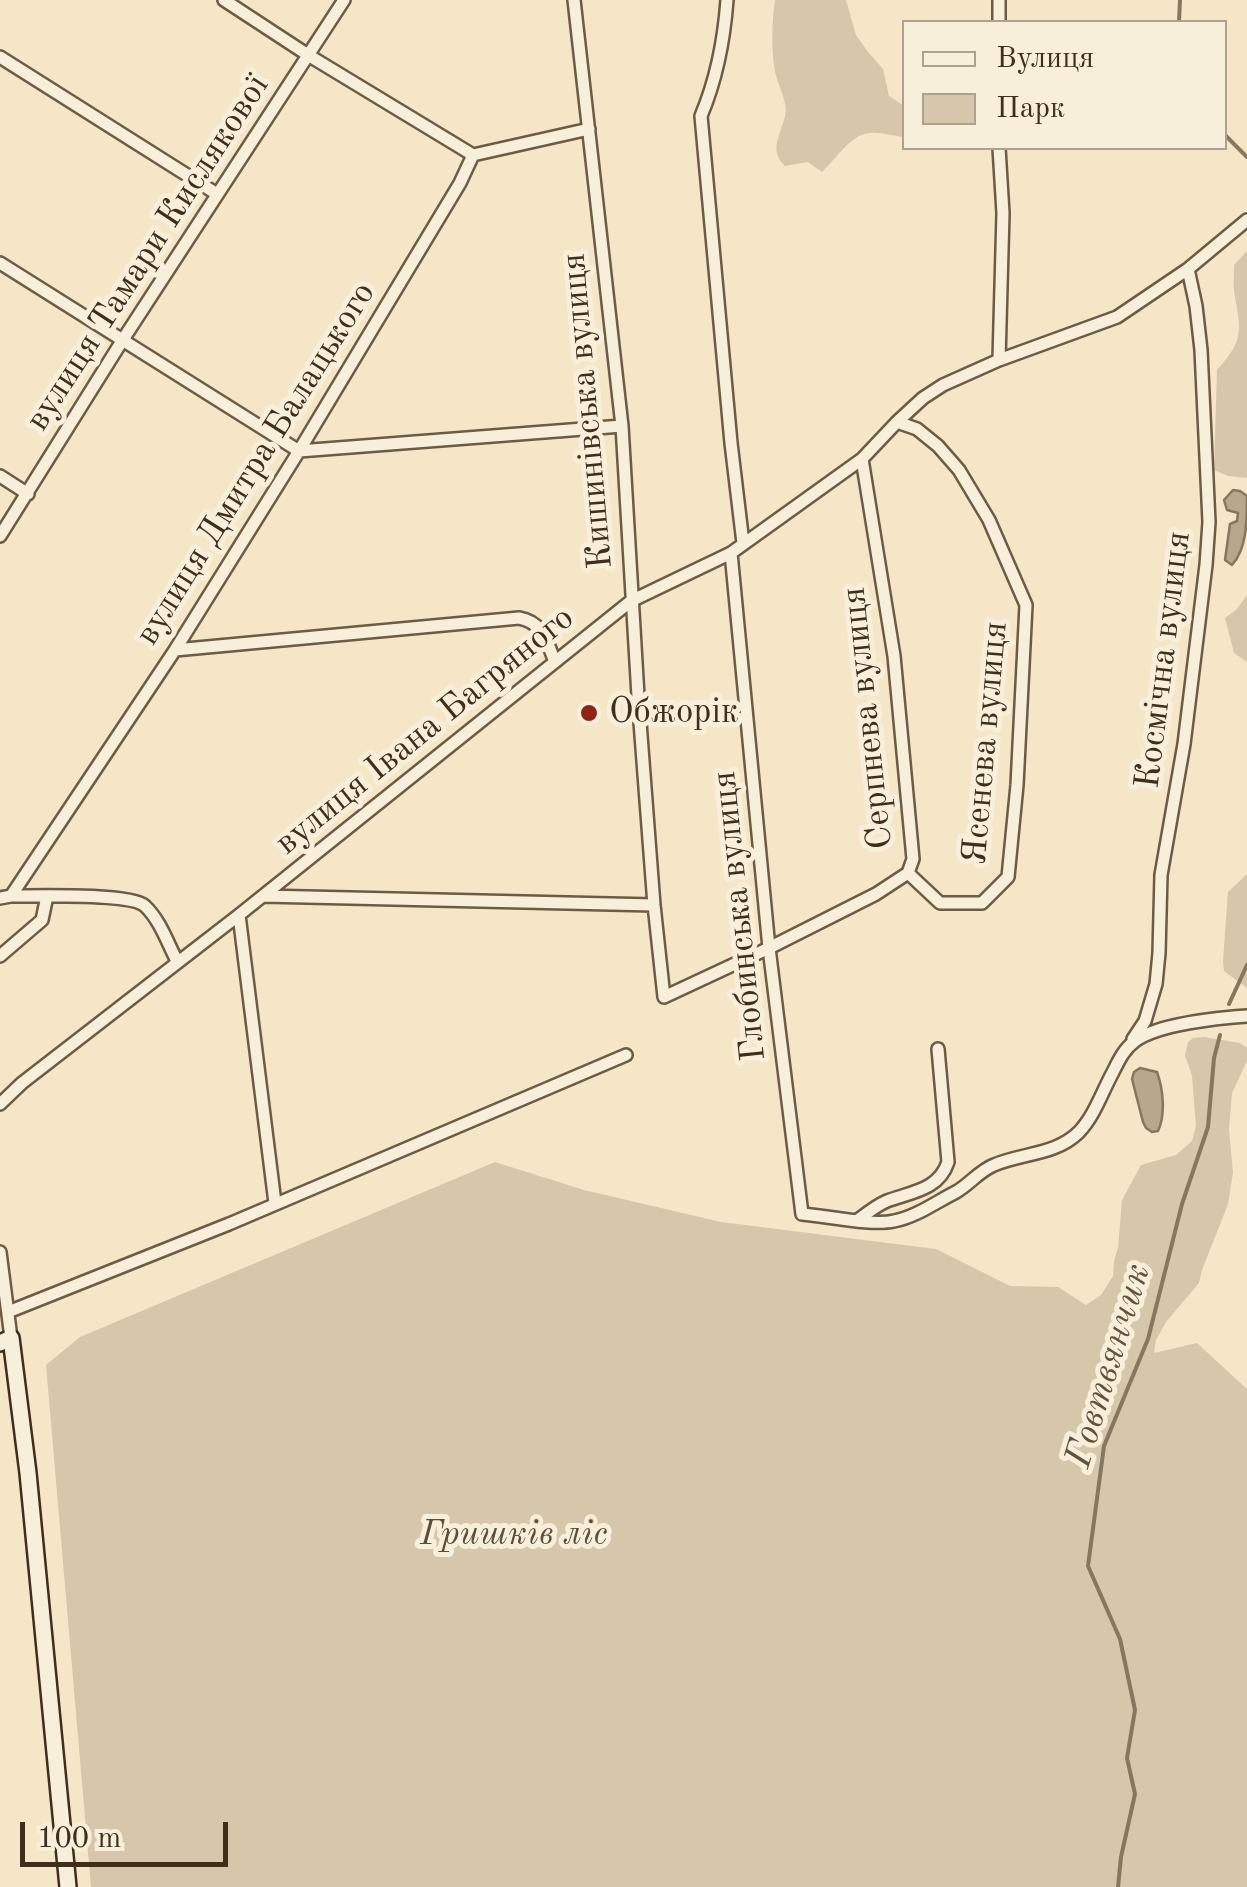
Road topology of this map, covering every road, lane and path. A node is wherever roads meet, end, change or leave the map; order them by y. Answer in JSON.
{"nodes":[{"id":1,"x":224,"y":0,"type":"edge"},
{"id":2,"x":344,"y":0,"type":"edge"},
{"id":3,"x":574,"y":0,"type":"edge"},
{"id":4,"x":727,"y":0,"type":"edge"},
{"id":5,"x":308,"y":55,"type":"junction"},
{"id":6,"x":0,"y":57,"type":"edge"},
{"id":7,"x":589,"y":129,"type":"junction"},
{"id":8,"x":999,"y":150,"type":"edge"},
{"id":9,"x":473,"y":155,"type":"junction"},
{"id":10,"x":217,"y":194,"type":"junction"},
{"id":11,"x":1247,"y":220,"type":"edge"},
{"id":12,"x":0,"y":263,"type":"edge"},
{"id":13,"x":1188,"y":269,"type":"junction"},
{"id":14,"x":122,"y":340,"type":"junction"},
{"id":15,"x":999,"y":360,"type":"junction"},
{"id":16,"x":897,"y":422,"type":"junction"},
{"id":17,"x":622,"y":426,"type":"junction"},
{"id":18,"x":299,"y":452,"type":"junction"},
{"id":19,"x":862,"y":459,"type":"junction"},
{"id":20,"x":0,"y":476,"type":"edge"},
{"id":21,"x":28,"y":494,"type":"junction"},
{"id":22,"x":0,"y":536,"type":"edge"},
{"id":23,"x":743,"y":542,"type":"junction"},
{"id":24,"x":730,"y":553,"type":"junction"},
{"id":25,"x":632,"y":601,"type":"junction"},
{"id":26,"x":175,"y":650,"type":"junction"},
{"id":27,"x":555,"y":662,"type":"junction"},
{"id":28,"x":908,"y":873,"type":"junction"},
{"id":29,"x":47,"y":896,"type":"junction"},
{"id":30,"x":262,"y":896,"type":"junction"},
{"id":31,"x":6,"y":897,"type":"edge"},
{"id":32,"x":654,"y":905,"type":"junction"},
{"id":33,"x":239,"y":915,"type":"junction"},
{"id":34,"x":769,"y":948,"type":"junction"},
{"id":35,"x":0,"y":956,"type":"edge"},
{"id":36,"x":177,"y":961,"type":"junction"},
{"id":37,"x":664,"y":997,"type":"joint"},
{"id":38,"x":1247,"y":1016,"type":"edge"},
{"id":39,"x":938,"y":1050,"type":"dead end"},
{"id":40,"x":1125,"y":1050,"type":"junction"},
{"id":41,"x":626,"y":1054,"type":"dead end"},
{"id":42,"x":0,"y":1104,"type":"edge"},
{"id":43,"x":275,"y":1203,"type":"junction"},
{"id":44,"x":802,"y":1214,"type":"joint"},
{"id":45,"x":858,"y":1220,"type":"junction"},
{"id":46,"x":0,"y":1252,"type":"edge"},
{"id":47,"x":8,"y":1312,"type":"junction"},
{"id":48,"x":6,"y":1340,"type":"edge"},
{"id":49,"x":0,"y":1362,"type":"edge"},
{"id":50,"x":16,"y":1372,"type":"junction"},
{"id":51,"x":68,"y":1887,"type":"edge"}],
"edges":[{"from":1,"to":5,"type":"street"},
{"from":2,"to":5,"type":"street","name":"вулиця Тамари Кислякової"},
{"from":3,"to":7,"type":"street","name":"Кишинівська вулиця"},
{"from":4,"to":23,"type":"street"},
{"from":5,"to":9,"type":"street"},
{"from":5,"to":10,"type":"street","name":"вулиця Тамари Кислякової"},
{"from":6,"to":10,"type":"street"},
{"from":7,"to":9,"type":"street"},
{"from":7,"to":17,"type":"street","name":"Кишинівська вулиця"},
{"from":8,"to":15,"type":"street"},
{"from":9,"to":18,"type":"street","name":"вулиця Дмитра Балацького"},
{"from":10,"to":14,"type":"street","name":"вулиця Тамари Кислякової"},
{"from":11,"to":13,"type":"street"},
{"from":12,"to":14,"type":"street"},
{"from":13,"to":15,"type":"street"},
{"from":13,"to":40,"type":"street","name":"Космічна вулиця"},
{"from":14,"to":18,"type":"street"},
{"from":14,"to":21,"type":"street","name":"вулиця Тамари Кислякової"},
{"from":15,"to":16,"type":"street"},
{"from":16,"to":19,"type":"street","name":"вулиця Івана Багряного"},
{"from":16,"to":28,"type":"street","name":"Ясенева вулиця"},
{"from":17,"to":18,"type":"street"},
{"from":17,"to":25,"type":"street","name":"Кишинівська вулиця"},
{"from":18,"to":26,"type":"street","name":"вулиця Дмитра Балацького"},
{"from":19,"to":23,"type":"street","name":"вулиця Івана Багряного"},
{"from":19,"to":28,"type":"street","name":"Серпнева вулиця"},
{"from":20,"to":21,"type":"street"},
{"from":21,"to":22,"type":"street","name":"вулиця Тамари Кислякової"},
{"from":23,"to":24,"type":"street","name":"вулиця Івана Багряного"},
{"from":24,"to":25,"type":"street","name":"вулиця Івана Багряного"},
{"from":24,"to":34,"type":"street","name":"Глобинська вулиця"},
{"from":25,"to":27,"type":"street","name":"вулиця Івана Багряного"},
{"from":25,"to":32,"type":"street","name":"Кишинівська вулиця"},
{"from":26,"to":27,"type":"street"},
{"from":26,"to":31,"type":"street","name":"вулиця Дмитра Балацького"},
{"from":27,"to":30,"type":"street","name":"вулиця Івана Багряного"},
{"from":28,"to":34,"type":"street","name":"Серпнева вулиця"},
{"from":29,"to":31,"type":"street"},
{"from":29,"to":35,"type":"street"},
{"from":29,"to":36,"type":"street"},
{"from":30,"to":32,"type":"street"},
{"from":30,"to":33,"type":"street","name":"вулиця Івана Багряного"},
{"from":32,"to":37,"type":"street","name":"Кишинівська вулиця"},
{"from":33,"to":36,"type":"street","name":"вулиця Івана Багряного"},
{"from":33,"to":43,"type":"street"},
{"from":34,"to":37,"type":"street","name":"Серпнева вулиця"},
{"from":34,"to":44,"type":"street","name":"Глобинська вулиця"},
{"from":36,"to":42,"type":"street","name":"вулиця Івана Багряного"},
{"from":38,"to":40,"type":"street"},
{"from":39,"to":45,"type":"street"},
{"from":40,"to":45,"type":"street","name":"Космічна вулиця"},
{"from":41,"to":43,"type":"street"},
{"from":43,"to":47,"type":"street"},
{"from":44,"to":45,"type":"street","name":"Космічна вулиця"},
{"from":46,"to":47,"type":"street"},
{"from":47,"to":48,"type":"street"},
{"from":48,"to":50,"type":"street"},
{"from":49,"to":50,"type":"street"},
{"from":50,"to":51,"type":"street"}]}
